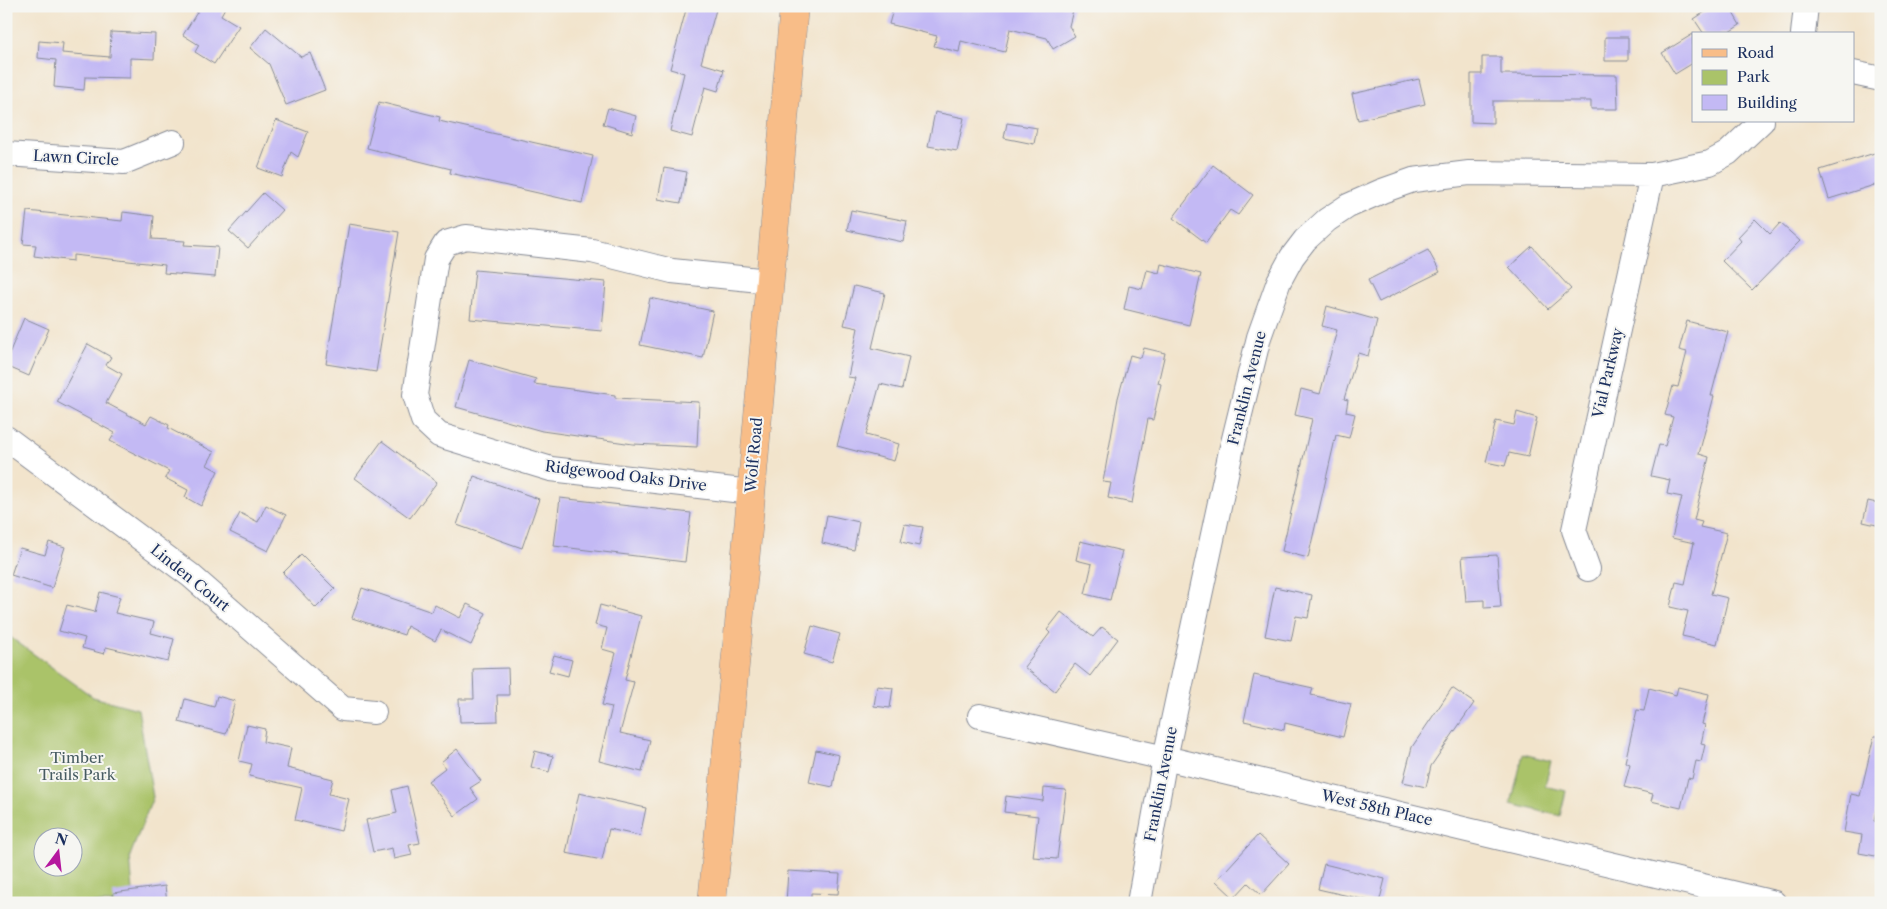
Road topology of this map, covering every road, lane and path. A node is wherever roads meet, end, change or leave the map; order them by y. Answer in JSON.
{"nodes":[{"id":1,"x":794,"y":6,"type":"edge"},
{"id":2,"x":1806,"y":6,"type":"edge"},
{"id":3,"x":1803,"y":32,"type":"edge"},
{"id":4,"x":1854,"y":72,"type":"edge"},
{"id":5,"x":1881,"y":79,"type":"edge"},
{"id":6,"x":1761,"y":122,"type":"edge"},
{"id":7,"x":173,"y":142,"type":"dead end"},
{"id":8,"x":6,"y":154,"type":"edge"},
{"id":9,"x":1652,"y":175,"type":"junction"},
{"id":10,"x":770,"y":281,"type":"junction"},
{"id":11,"x":6,"y":438,"type":"edge"},
{"id":12,"x":751,"y":492,"type":"junction"},
{"id":13,"x":1588,"y":569,"type":"dead end"},
{"id":14,"x":374,"y":712,"type":"dead end"},
{"id":15,"x":980,"y":716,"type":"dead end"},
{"id":16,"x":1165,"y":758,"type":"junction"},
{"id":17,"x":712,"y":903,"type":"edge"},
{"id":18,"x":1138,"y":903,"type":"edge"},
{"id":19,"x":1774,"y":903,"type":"edge"}],
"edges":[{"from":1,"to":10,"type":"main road","name":"Wolf Road"},
{"from":2,"to":3,"type":"street"},
{"from":4,"to":5,"type":"street"},
{"from":6,"to":9,"type":"street","name":"Franklin Avenue"},
{"from":7,"to":8,"type":"street","name":"Lawn Circle"},
{"from":9,"to":13,"type":"street","name":"Vial Parkway"},
{"from":9,"to":16,"type":"street","name":"Franklin Avenue"},
{"from":10,"to":12,"type":"main road","name":"Wolf Road"},
{"from":10,"to":12,"type":"street","name":"Ridgewood Oaks Drive"},
{"from":11,"to":14,"type":"street","name":"Linden Court"},
{"from":12,"to":17,"type":"main road","name":"Wolf Road"},
{"from":15,"to":16,"type":"street","name":"West 58th Place"},
{"from":16,"to":18,"type":"street","name":"Franklin Avenue"},
{"from":16,"to":19,"type":"street","name":"West 58th Place"}]}
